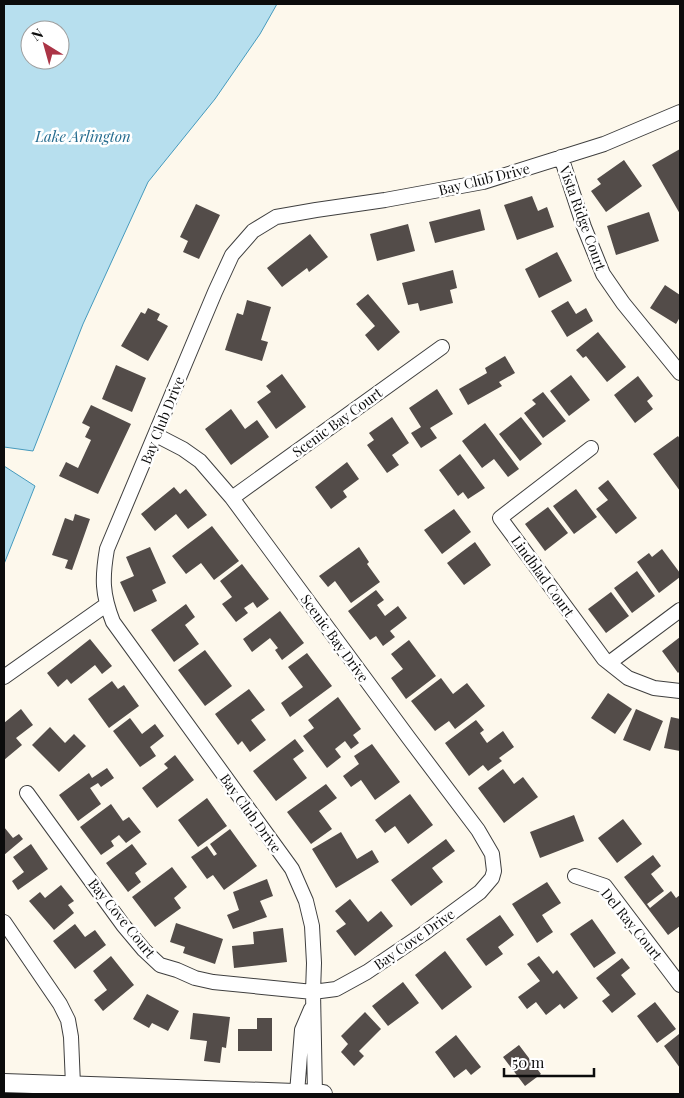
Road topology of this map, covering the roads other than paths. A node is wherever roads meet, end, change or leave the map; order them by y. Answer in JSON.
{"nodes":[{"id":1,"x":680,"y":112,"type":"edge"},
{"id":2,"x":561,"y":157,"type":"junction"},
{"id":3,"x":442,"y":346,"type":"dead end"},
{"id":4,"x":680,"y":373,"type":"edge"},
{"id":5,"x":156,"y":435,"type":"junction"},
{"id":6,"x":591,"y":448,"type":"dead end"},
{"id":7,"x":232,"y":498,"type":"junction"},
{"id":8,"x":106,"y":604,"type":"junction"},
{"id":9,"x":680,"y":610,"type":"edge"},
{"id":10,"x":609,"y":663,"type":"junction"},
{"id":11,"x":4,"y":677,"type":"edge"},
{"id":12,"x":680,"y":692,"type":"edge"},
{"id":13,"x":27,"y":793,"type":"dead end"},
{"id":14,"x":493,"y":861,"type":"joint"},
{"id":15,"x":575,"y":876,"type":"dead end"},
{"id":16,"x":4,"y":922,"type":"edge"},
{"id":17,"x":680,"y":985,"type":"edge"},
{"id":18,"x":313,"y":998,"type":"junction"},
{"id":19,"x":4,"y":1082,"type":"edge"},
{"id":20,"x":73,"y":1085,"type":"junction"},
{"id":21,"x":203,"y":1092,"type":"edge"},
{"id":22,"x":298,"y":1093,"type":"edge"},
{"id":23,"x":315,"y":1094,"type":"edge"},
{"id":24,"x":323,"y":1094,"type":"edge"}],
"edges":[{"from":1,"to":2,"type":"street","name":"Bay Club Drive"},
{"from":2,"to":4,"type":"street","name":"Vista Ridge Court"},
{"from":2,"to":5,"type":"street","name":"Bay Club Drive"},
{"from":3,"to":7,"type":"street","name":"Scenic Bay Court"},
{"from":5,"to":7,"type":"street","name":"Scenic Bay Drive"},
{"from":5,"to":8,"type":"street","name":"Bay Club Drive"},
{"from":6,"to":10,"type":"street","name":"Lindblad Court"},
{"from":7,"to":14,"type":"street","name":"Scenic Bay Drive"},
{"from":8,"to":11,"type":"street"},
{"from":8,"to":18,"type":"street","name":"Bay Club Drive"},
{"from":9,"to":10,"type":"street"},
{"from":10,"to":12,"type":"street","name":"Lindblad Court"},
{"from":13,"to":18,"type":"street","name":"Bay Cove Court"},
{"from":14,"to":18,"type":"street","name":"Bay Cove Drive"},
{"from":15,"to":17,"type":"street","name":"Del Ray Court"},
{"from":16,"to":20,"type":"street"},
{"from":18,"to":22,"type":"street","name":"Bay Club Drive"},
{"from":18,"to":23,"type":"street","name":"Bay Club Drive"},
{"from":19,"to":20,"type":"street"},
{"from":20,"to":21,"type":"street"},
{"from":21,"to":22,"type":"street"},
{"from":22,"to":23,"type":"street"},
{"from":23,"to":24,"type":"street"}]}
